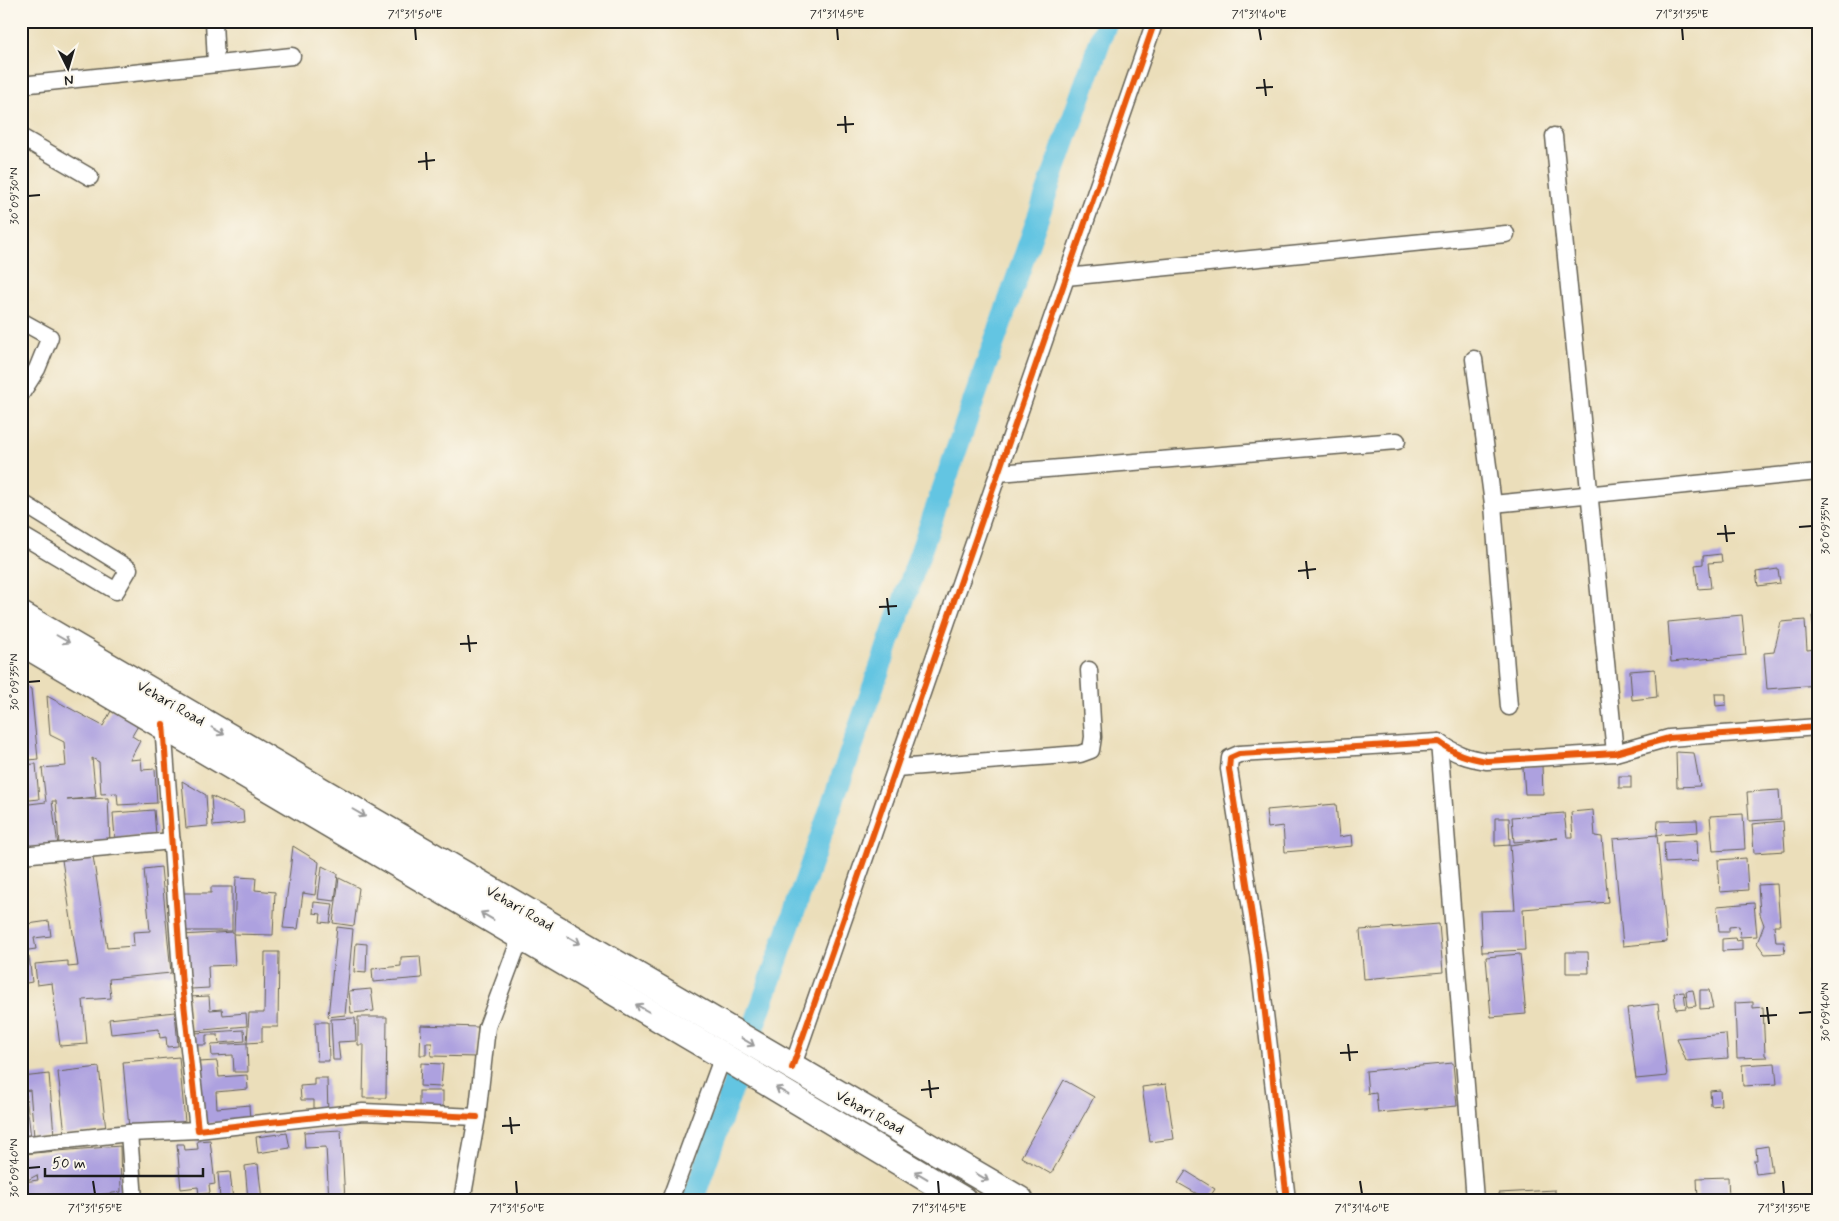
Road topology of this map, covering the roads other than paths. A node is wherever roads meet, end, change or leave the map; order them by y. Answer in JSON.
{"nodes":[{"id":1,"x":214,"y":21,"type":"edge"},
{"id":2,"x":1155,"y":21,"type":"edge"},
{"id":3,"x":292,"y":56,"type":"dead end"},
{"id":4,"x":216,"y":64,"type":"junction"},
{"id":5,"x":21,"y":85,"type":"edge"},
{"id":6,"x":1554,"y":136,"type":"dead end"},
{"id":7,"x":21,"y":137,"type":"edge"},
{"id":8,"x":90,"y":177,"type":"dead end"},
{"id":9,"x":1506,"y":234,"type":"dead end"},
{"id":10,"x":1066,"y":277,"type":"junction"},
{"id":11,"x":21,"y":321,"type":"edge"},
{"id":12,"x":1474,"y":359,"type":"dead end"},
{"id":13,"x":21,"y":394,"type":"edge"},
{"id":14,"x":1397,"y":441,"type":"dead end"},
{"id":15,"x":1818,"y":472,"type":"edge"},
{"id":16,"x":998,"y":473,"type":"junction"},
{"id":17,"x":1592,"y":495,"type":"junction"},
{"id":18,"x":21,"y":502,"type":"edge"},
{"id":19,"x":1493,"y":504,"type":"junction"},
{"id":20,"x":21,"y":535,"type":"edge"},
{"id":21,"x":21,"y":615,"type":"edge"},
{"id":22,"x":21,"y":642,"type":"edge"},
{"id":23,"x":1089,"y":670,"type":"dead end"},
{"id":24,"x":1509,"y":707,"type":"dead end"},
{"id":25,"x":163,"y":724,"type":"junction"},
{"id":26,"x":1818,"y":727,"type":"edge"},
{"id":27,"x":1439,"y":742,"type":"junction"},
{"id":28,"x":1615,"y":752,"type":"junction"},
{"id":29,"x":896,"y":768,"type":"junction"},
{"id":30,"x":172,"y":841,"type":"junction"},
{"id":31,"x":21,"y":855,"type":"edge"},
{"id":32,"x":521,"y":936,"type":"junction"},
{"id":33,"x":723,"y":1056,"type":"junction"},
{"id":34,"x":790,"y":1066,"type":"junction"},
{"id":35,"x":477,"y":1117,"type":"junction"},
{"id":36,"x":198,"y":1130,"type":"junction"},
{"id":37,"x":129,"y":1133,"type":"junction"},
{"id":38,"x":21,"y":1145,"type":"edge"},
{"id":39,"x":134,"y":1200,"type":"edge"},
{"id":40,"x":462,"y":1200,"type":"edge"},
{"id":41,"x":670,"y":1200,"type":"edge"},
{"id":42,"x":963,"y":1200,"type":"edge"},
{"id":43,"x":1020,"y":1200,"type":"edge"},
{"id":44,"x":1287,"y":1200,"type":"edge"},
{"id":45,"x":1475,"y":1200,"type":"edge"}],
"edges":[{"from":1,"to":4,"type":"street"},
{"from":2,"to":10,"type":"street"},
{"from":3,"to":4,"type":"street"},
{"from":4,"to":5,"type":"street"},
{"from":6,"to":17,"type":"street"},
{"from":7,"to":8,"type":"street"},
{"from":9,"to":10,"type":"street"},
{"from":10,"to":16,"type":"street"},
{"from":11,"to":13,"type":"street"},
{"from":12,"to":19,"type":"street"},
{"from":14,"to":16,"type":"street"},
{"from":15,"to":17,"type":"street"},
{"from":16,"to":29,"type":"street"},
{"from":17,"to":19,"type":"street"},
{"from":17,"to":28,"type":"street"},
{"from":18,"to":20,"type":"street"},
{"from":19,"to":24,"type":"street"},
{"from":21,"to":34,"type":"main road","name":"Vehari Road","one_way":true},
{"from":22,"to":25,"type":"main road","name":"Vehari Road"},
{"from":23,"to":29,"type":"street"},
{"from":25,"to":30,"type":"street"},
{"from":32,"to":25,"type":"main road","name":"Vehari Road","one_way":true},
{"from":26,"to":28,"type":"street"},
{"from":27,"to":28,"type":"street"},
{"from":27,"to":44,"type":"street"},
{"from":27,"to":45,"type":"street"},
{"from":29,"to":34,"type":"street"},
{"from":30,"to":31,"type":"street"},
{"from":30,"to":36,"type":"street"},
{"from":33,"to":32,"type":"main road","name":"Vehari Road","one_way":true},
{"from":32,"to":35,"type":"street"},
{"from":33,"to":41,"type":"street"},
{"from":42,"to":33,"type":"main road","name":"Vehari Road","one_way":true},
{"from":34,"to":43,"type":"main road","name":"Vehari Road","one_way":true},
{"from":35,"to":36,"type":"street"},
{"from":35,"to":40,"type":"street"},
{"from":36,"to":37,"type":"street"},
{"from":37,"to":38,"type":"street"},
{"from":37,"to":39,"type":"street"}]}
